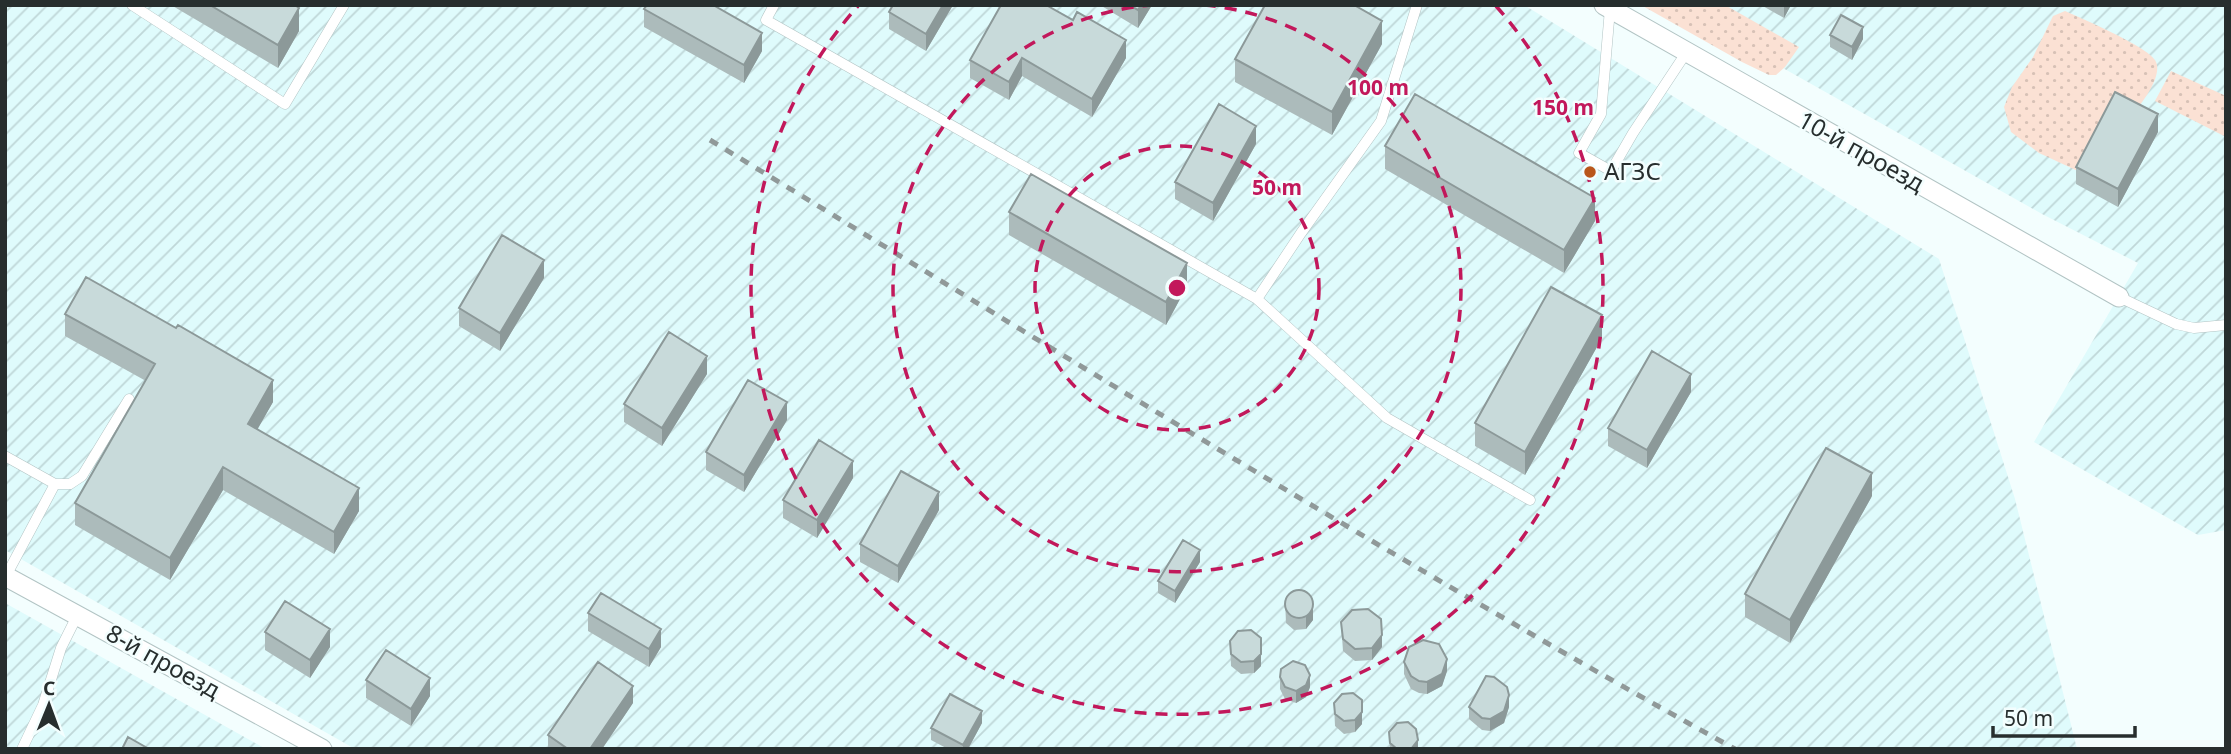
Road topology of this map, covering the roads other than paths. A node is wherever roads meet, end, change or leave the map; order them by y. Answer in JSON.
{"nodes":[{"id":1,"x":132,"y":5,"type":"edge"},
{"id":2,"x":344,"y":5,"type":"edge"},
{"id":3,"x":774,"y":5,"type":"edge"},
{"id":4,"x":1417,"y":5,"type":"edge"},
{"id":5,"x":1607,"y":7,"type":"edge"},
{"id":6,"x":1686,"y":53,"type":"junction"},
{"id":7,"x":2119,"y":297,"type":"joint"},
{"id":8,"x":1257,"y":299,"type":"junction"},
{"id":9,"x":2226,"y":325,"type":"edge"},
{"id":10,"x":129,"y":399,"type":"dead end"},
{"id":11,"x":5,"y":456,"type":"edge"},
{"id":12,"x":55,"y":484,"type":"junction"},
{"id":13,"x":1530,"y":500,"type":"dead end"},
{"id":14,"x":6,"y":576,"type":"edge"},
{"id":15,"x":77,"y":615,"type":"junction"},
{"id":16,"x":22,"y":749,"type":"edge"},
{"id":17,"x":322,"y":749,"type":"edge"}],
"edges":[{"from":1,"to":2,"type":"lane"},
{"from":3,"to":8,"type":"lane"},
{"from":4,"to":8,"type":"lane"},
{"from":5,"to":6,"type":"street","name":"10-й проезд"},
{"from":5,"to":6,"type":"lane"},
{"from":6,"to":7,"type":"street","name":"10-й проезд"},
{"from":7,"to":9,"type":"lane"},
{"from":8,"to":13,"type":"lane"},
{"from":10,"to":12,"type":"lane"},
{"from":11,"to":12,"type":"lane"},
{"from":12,"to":14,"type":"lane"},
{"from":14,"to":15,"type":"street","name":"8-й проезд"},
{"from":15,"to":16,"type":"lane"},
{"from":15,"to":17,"type":"street","name":"8-й проезд"}]}
